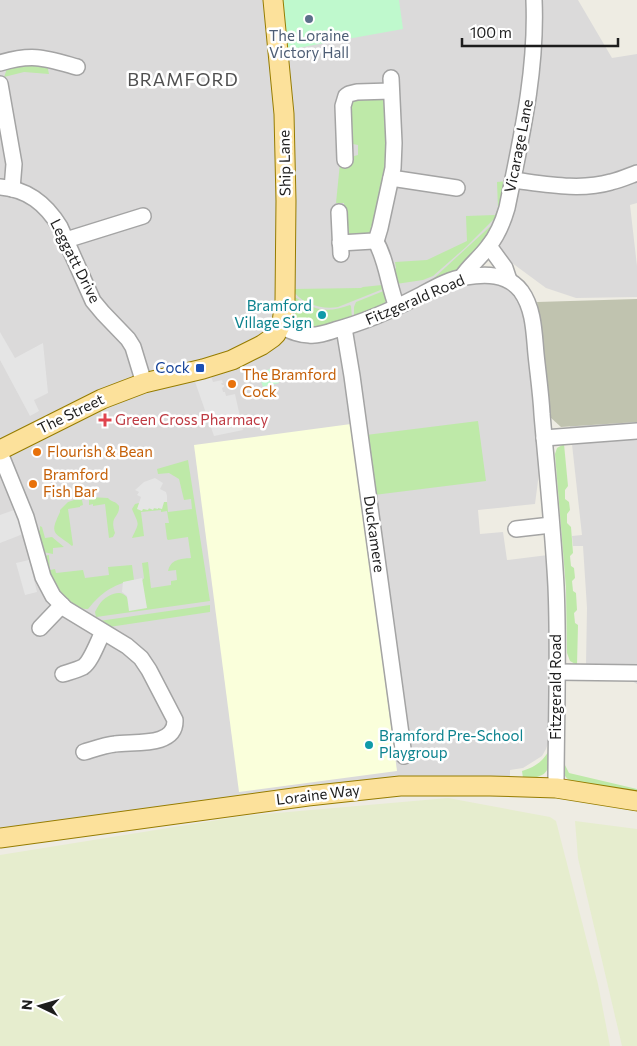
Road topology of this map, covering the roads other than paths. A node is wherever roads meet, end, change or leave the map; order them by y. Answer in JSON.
{"nodes":[{"id":1,"x":273,"y":0,"type":"edge"},
{"id":2,"x":534,"y":0,"type":"edge"},
{"id":3,"x":0,"y":63,"type":"edge"},
{"id":4,"x":77,"y":67,"type":"dead end"},
{"id":5,"x":0,"y":84,"type":"edge"},
{"id":6,"x":346,"y":160,"type":"dead end"},
{"id":7,"x":637,"y":172,"type":"edge"},
{"id":8,"x":391,"y":178,"type":"junction"},
{"id":9,"x":513,"y":180,"type":"junction"},
{"id":10,"x":6,"y":188,"type":"edge"},
{"id":11,"x":457,"y":188,"type":"dead end"},
{"id":12,"x":339,"y":212,"type":"dead end"},
{"id":13,"x":143,"y":216,"type":"dead end"},
{"id":14,"x":66,"y":240,"type":"junction"},
{"id":15,"x":376,"y":240,"type":"junction"},
{"id":16,"x":489,"y":246,"type":"junction"},
{"id":17,"x":462,"y":277,"type":"junction"},
{"id":18,"x":509,"y":280,"type":"junction"},
{"id":19,"x":397,"y":307,"type":"junction"},
{"id":20,"x":280,"y":326,"type":"junction"},
{"id":21,"x":344,"y":328,"type":"junction"},
{"id":22,"x":144,"y":383,"type":"junction"},
{"id":23,"x":637,"y":431,"type":"edge"},
{"id":24,"x":544,"y":438,"type":"junction"},
{"id":25,"x":0,"y":452,"type":"edge"},
{"id":26,"x":551,"y":525,"type":"junction"},
{"id":27,"x":516,"y":529,"type":"dead end"},
{"id":28,"x":62,"y":605,"type":"junction"},
{"id":29,"x":40,"y":628,"type":"dead end"},
{"id":30,"x":103,"y":632,"type":"junction"},
{"id":31,"x":557,"y":672,"type":"junction"},
{"id":32,"x":637,"y":673,"type":"edge"},
{"id":33,"x":63,"y":674,"type":"dead end"},
{"id":34,"x":398,"y":747,"type":"dead end"},
{"id":35,"x":83,"y":753,"type":"dead end"},
{"id":36,"x":556,"y":788,"type":"junction"},
{"id":37,"x":637,"y":801,"type":"edge"},
{"id":38,"x":0,"y":838,"type":"edge"}],
"edges":[{"from":1,"to":20,"type":"main road","name":"Ship Lane"},
{"from":2,"to":9,"type":"street","name":"Vicarage Lane"},
{"from":3,"to":4,"type":"street"},
{"from":5,"to":10,"type":"street"},
{"from":6,"to":8,"type":"street"},
{"from":7,"to":9,"type":"street"},
{"from":8,"to":11,"type":"street"},
{"from":8,"to":15,"type":"street"},
{"from":9,"to":16,"type":"street","name":"Vicarage Lane"},
{"from":10,"to":14,"type":"street","name":"Leggatt Drive"},
{"from":12,"to":15,"type":"street"},
{"from":13,"to":14,"type":"street"},
{"from":14,"to":22,"type":"street","name":"Leggatt Drive"},
{"from":15,"to":19,"type":"street"},
{"from":16,"to":17,"type":"street","name":"Vicarage Lane"},
{"from":16,"to":18,"type":"street"},
{"from":17,"to":18,"type":"street","name":"Fitzgerald Road"},
{"from":17,"to":19,"type":"street","name":"Fitzgerald Road"},
{"from":18,"to":24,"type":"street","name":"Fitzgerald Road"},
{"from":19,"to":21,"type":"street","name":"Fitzgerald Road"},
{"from":20,"to":21,"type":"street","name":"Fitzgerald Road"},
{"from":20,"to":22,"type":"main road"},
{"from":21,"to":34,"type":"street","name":"Duckamere"},
{"from":22,"to":25,"type":"main road","name":"The Street"},
{"from":23,"to":24,"type":"street"},
{"from":24,"to":26,"type":"street","name":"Fitzgerald Road"},
{"from":25,"to":28,"type":"street"},
{"from":26,"to":27,"type":"street"},
{"from":26,"to":31,"type":"street","name":"Fitzgerald Road"},
{"from":28,"to":29,"type":"street"},
{"from":28,"to":30,"type":"street"},
{"from":30,"to":33,"type":"street"},
{"from":30,"to":35,"type":"street"},
{"from":31,"to":32,"type":"street"},
{"from":31,"to":36,"type":"street","name":"Fitzgerald Road"},
{"from":36,"to":37,"type":"main road","name":"Loraine Way"},
{"from":36,"to":38,"type":"main road","name":"Loraine Way"}]}
